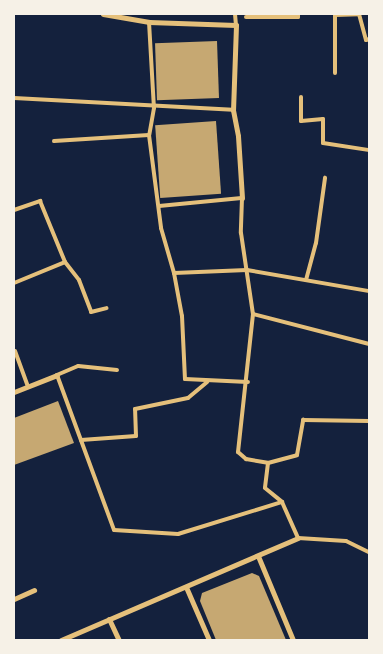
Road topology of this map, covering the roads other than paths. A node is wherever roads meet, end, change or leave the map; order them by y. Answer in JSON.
{"nodes":[{"id":1,"x":103,"y":14,"type":"edge"},
{"id":2,"x":235,"y":14,"type":"edge"},
{"id":3,"x":298,"y":14,"type":"edge"},
{"id":4,"x":335,"y":14,"type":"edge"},
{"id":5,"x":246,"y":17,"type":"dead end"},
{"id":6,"x":149,"y":22,"type":"junction"},
{"id":7,"x":236,"y":25,"type":"junction"},
{"id":8,"x":369,"y":39,"type":"edge"},
{"id":9,"x":336,"y":72,"type":"dead end"},
{"id":10,"x":302,"y":96,"type":"dead end"},
{"id":11,"x":14,"y":98,"type":"edge"},
{"id":12,"x":154,"y":108,"type":"junction"},
{"id":13,"x":233,"y":110,"type":"junction"},
{"id":14,"x":149,"y":135,"type":"junction"},
{"id":15,"x":54,"y":141,"type":"dead end"},
{"id":16,"x":369,"y":150,"type":"edge"},
{"id":17,"x":325,"y":178,"type":"dead end"},
{"id":18,"x":242,"y":198,"type":"junction"},
{"id":19,"x":160,"y":206,"type":"junction"},
{"id":20,"x":14,"y":210,"type":"edge"},
{"id":21,"x":66,"y":262,"type":"junction"},
{"id":22,"x":247,"y":270,"type":"junction"},
{"id":23,"x":174,"y":273,"type":"junction"},
{"id":24,"x":306,"y":280,"type":"junction"},
{"id":25,"x":14,"y":283,"type":"edge"},
{"id":26,"x":369,"y":291,"type":"edge"},
{"id":27,"x":107,"y":308,"type":"dead end"},
{"id":28,"x":253,"y":314,"type":"junction"},
{"id":29,"x":369,"y":344,"type":"edge"},
{"id":30,"x":15,"y":351,"type":"dead end"},
{"id":31,"x":117,"y":370,"type":"dead end"},
{"id":32,"x":57,"y":375,"type":"junction"},
{"id":33,"x":208,"y":382,"type":"junction"},
{"id":34,"x":248,"y":382,"type":"junction"},
{"id":35,"x":28,"y":386,"type":"junction"},
{"id":36,"x":14,"y":392,"type":"edge"},
{"id":37,"x":369,"y":421,"type":"edge"},
{"id":38,"x":81,"y":440,"type":"junction"},
{"id":39,"x":268,"y":463,"type":"junction"},
{"id":40,"x":282,"y":502,"type":"junction"},
{"id":41,"x":298,"y":538,"type":"junction"},
{"id":42,"x":369,"y":552,"type":"edge"},
{"id":43,"x":258,"y":556,"type":"junction"},
{"id":44,"x":186,"y":587,"type":"junction"},
{"id":45,"x":34,"y":590,"type":"dead end"},
{"id":46,"x":14,"y":599,"type":"edge"},
{"id":47,"x":110,"y":620,"type":"junction"},
{"id":48,"x":60,"y":640,"type":"edge"},
{"id":49,"x":119,"y":640,"type":"edge"},
{"id":50,"x":209,"y":640,"type":"edge"},
{"id":51,"x":293,"y":640,"type":"edge"}],
"edges":[{"from":1,"to":6,"type":"street"},
{"from":2,"to":7,"type":"lane"},
{"from":3,"to":5,"type":"lane"},
{"from":4,"to":8,"type":"lane"},
{"from":4,"to":9,"type":"lane"},
{"from":6,"to":7,"type":"street"},
{"from":6,"to":12,"type":"lane"},
{"from":7,"to":13,"type":"street"},
{"from":10,"to":16,"type":"lane"},
{"from":11,"to":12,"type":"lane"},
{"from":12,"to":13,"type":"lane"},
{"from":12,"to":14,"type":"lane"},
{"from":13,"to":18,"type":"street"},
{"from":14,"to":15,"type":"lane"},
{"from":14,"to":19,"type":"lane"},
{"from":17,"to":24,"type":"lane"},
{"from":18,"to":19,"type":"lane"},
{"from":18,"to":22,"type":"lane"},
{"from":19,"to":23,"type":"lane"},
{"from":20,"to":21,"type":"lane"},
{"from":21,"to":25,"type":"lane"},
{"from":21,"to":27,"type":"lane"},
{"from":22,"to":23,"type":"lane"},
{"from":22,"to":24,"type":"lane"},
{"from":22,"to":28,"type":"lane"},
{"from":23,"to":33,"type":"lane"},
{"from":24,"to":26,"type":"lane"},
{"from":28,"to":29,"type":"lane"},
{"from":28,"to":34,"type":"lane"},
{"from":30,"to":35,"type":"lane"},
{"from":31,"to":32,"type":"lane"},
{"from":32,"to":35,"type":"street"},
{"from":32,"to":38,"type":"lane"},
{"from":33,"to":34,"type":"lane"},
{"from":33,"to":38,"type":"lane"},
{"from":34,"to":39,"type":"lane"},
{"from":35,"to":36,"type":"street"},
{"from":37,"to":39,"type":"lane"},
{"from":38,"to":40,"type":"lane"},
{"from":39,"to":40,"type":"lane"},
{"from":40,"to":41,"type":"lane"},
{"from":41,"to":42,"type":"lane"},
{"from":41,"to":43,"type":"street"},
{"from":43,"to":44,"type":"street"},
{"from":43,"to":51,"type":"street"},
{"from":44,"to":47,"type":"street"},
{"from":44,"to":50,"type":"street"},
{"from":45,"to":46,"type":"street"},
{"from":47,"to":48,"type":"street"},
{"from":47,"to":49,"type":"street"}]}
